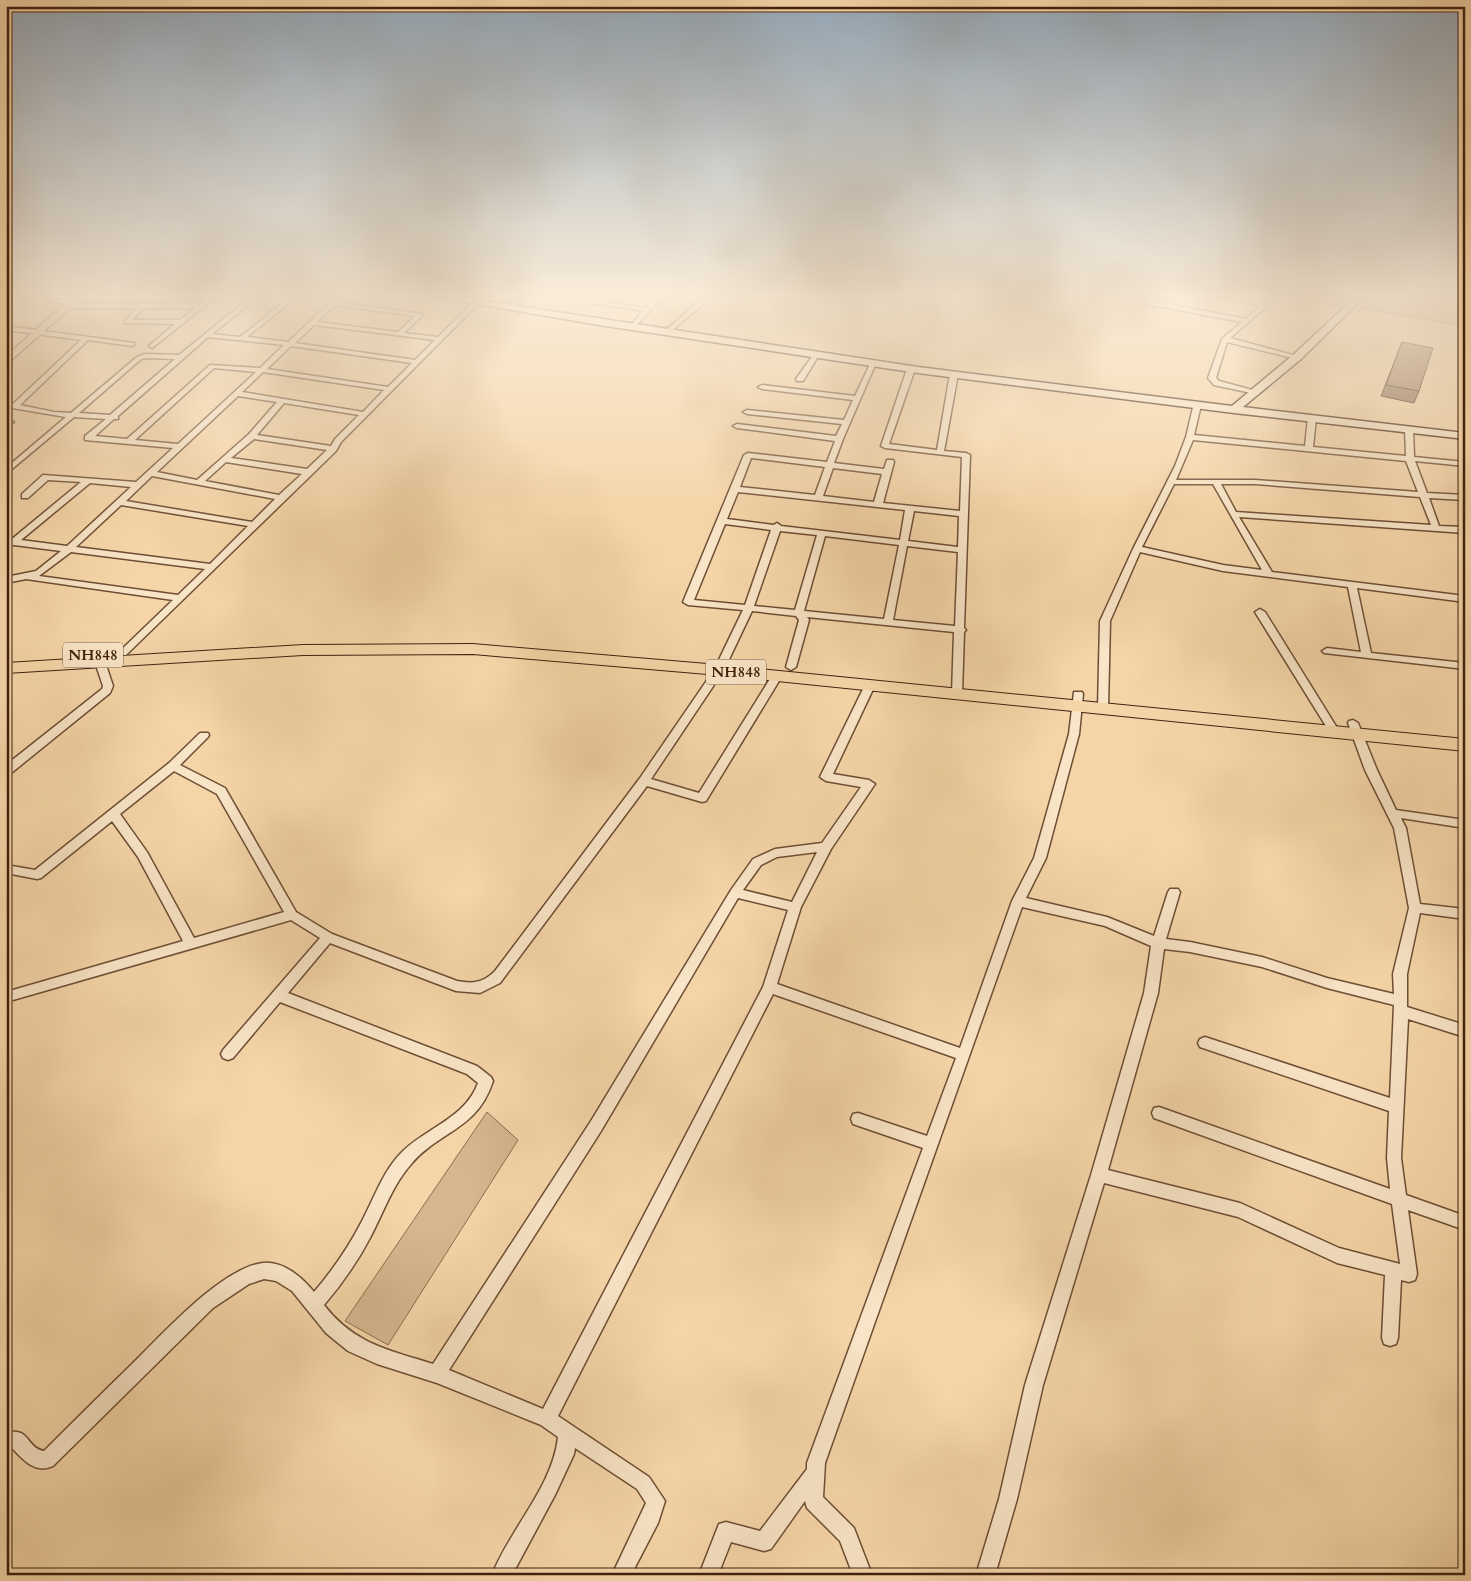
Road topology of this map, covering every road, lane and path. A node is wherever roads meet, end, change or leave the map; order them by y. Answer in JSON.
{"nodes":[{"id":1,"x":52,"y":371,"type":"edge"},
{"id":2,"x":125,"y":371,"type":"edge"},
{"id":3,"x":167,"y":371,"type":"edge"},
{"id":4,"x":207,"y":371,"type":"edge"},
{"id":5,"x":261,"y":371,"type":"edge"},
{"id":6,"x":267,"y":371,"type":"edge"},
{"id":7,"x":407,"y":371,"type":"edge"},
{"id":8,"x":805,"y":371,"type":"edge"},
{"id":9,"x":869,"y":371,"type":"edge"},
{"id":10,"x":911,"y":371,"type":"edge"},
{"id":11,"x":927,"y":371,"type":"edge"},
{"id":12,"x":1214,"y":371,"type":"edge"},
{"id":13,"x":1281,"y":371,"type":"edge"},
{"id":14,"x":954,"y":374,"type":"junction"},
{"id":15,"x":800,"y":379,"type":"dead end"},
{"id":16,"x":762,"y":387,"type":"dead end"},
{"id":17,"x":389,"y":389,"type":"junction"},
{"id":18,"x":1256,"y":392,"type":"junction"},
{"id":19,"x":236,"y":393,"type":"junction"},
{"id":20,"x":856,"y":398,"type":"junction"},
{"id":21,"x":282,"y":401,"type":"junction"},
{"id":22,"x":6,"y":405,"type":"edge"},
{"id":23,"x":1197,"y":405,"type":"junction"},
{"id":24,"x":15,"y":406,"type":"junction"},
{"id":25,"x":1234,"y":410,"type":"junction"},
{"id":26,"x":747,"y":412,"type":"dead end"},
{"id":27,"x":364,"y":414,"type":"junction"},
{"id":28,"x":75,"y":415,"type":"junction"},
{"id":29,"x":115,"y":417,"type":"junction"},
{"id":30,"x":1312,"y":418,"type":"junction"},
{"id":31,"x":846,"y":422,"type":"junction"},
{"id":32,"x":737,"y":426,"type":"dead end"},
{"id":33,"x":1409,"y":429,"type":"junction"},
{"id":34,"x":252,"y":436,"type":"junction"},
{"id":35,"x":1465,"y":436,"type":"edge"},
{"id":36,"x":1190,"y":437,"type":"junction"},
{"id":37,"x":839,"y":439,"type":"junction"},
{"id":38,"x":128,"y":442,"type":"junction"},
{"id":39,"x":177,"y":446,"type":"junction"},
{"id":40,"x":1309,"y":449,"type":"junction"},
{"id":41,"x":333,"y":450,"type":"junction"},
{"id":42,"x":940,"y":453,"type":"junction"},
{"id":43,"x":226,"y":460,"type":"junction"},
{"id":44,"x":1410,"y":460,"type":"junction"},
{"id":45,"x":890,"y":462,"type":"dead end"},
{"id":46,"x":1465,"y":464,"type":"edge"},
{"id":47,"x":828,"y":465,"type":"junction"},
{"id":48,"x":6,"y":472,"type":"edge"},
{"id":49,"x":308,"y":472,"type":"junction"},
{"id":50,"x":887,"y":472,"type":"junction"},
{"id":51,"x":150,"y":473,"type":"junction"},
{"id":52,"x":89,"y":480,"type":"junction"},
{"id":53,"x":1215,"y":481,"type":"junction"},
{"id":54,"x":199,"y":482,"type":"junction"},
{"id":55,"x":1170,"y":482,"type":"junction"},
{"id":56,"x":138,"y":484,"type":"junction"},
{"id":57,"x":735,"y":489,"type":"junction"},
{"id":58,"x":1424,"y":495,"type":"junction"},
{"id":59,"x":24,"y":496,"type":"dead end"},
{"id":60,"x":281,"y":498,"type":"junction"},
{"id":61,"x":818,"y":498,"type":"junction"},
{"id":62,"x":1465,"y":498,"type":"edge"},
{"id":63,"x":120,"y":502,"type":"junction"},
{"id":64,"x":878,"y":504,"type":"junction"},
{"id":65,"x":910,"y":508,"type":"junction"},
{"id":66,"x":965,"y":514,"type":"junction"},
{"id":67,"x":1233,"y":514,"type":"junction"},
{"id":68,"x":721,"y":521,"type":"junction"},
{"id":69,"x":254,"y":525,"type":"junction"},
{"id":70,"x":777,"y":526,"type":"junction"},
{"id":71,"x":1436,"y":528,"type":"junction"},
{"id":72,"x":1465,"y":530,"type":"edge"},
{"id":73,"x":822,"y":532,"type":"junction"},
{"id":74,"x":10,"y":541,"type":"edge"},
{"id":75,"x":902,"y":542,"type":"junction"},
{"id":76,"x":70,"y":548,"type":"junction"},
{"id":77,"x":1136,"y":549,"type":"junction"},
{"id":78,"x":964,"y":550,"type":"junction"},
{"id":79,"x":212,"y":568,"type":"junction"},
{"id":80,"x":1269,"y":574,"type":"junction"},
{"id":81,"x":28,"y":577,"type":"junction"},
{"id":82,"x":6,"y":580,"type":"edge"},
{"id":83,"x":1352,"y":585,"type":"junction"},
{"id":84,"x":179,"y":598,"type":"junction"},
{"id":85,"x":1465,"y":599,"type":"edge"},
{"id":86,"x":749,"y":607,"type":"junction"},
{"id":87,"x":1260,"y":612,"type":"dead end"},
{"id":88,"x":799,"y":613,"type":"junction"},
{"id":89,"x":888,"y":623,"type":"junction"},
{"id":90,"x":961,"y":630,"type":"junction"},
{"id":91,"x":1327,"y":651,"type":"dead end"},
{"id":92,"x":123,"y":653,"type":"junction"},
{"id":93,"x":1366,"y":656,"type":"junction"},
{"id":94,"x":6,"y":661,"type":"edge"},
{"id":95,"x":100,"y":662,"type":"junction"},
{"id":96,"x":721,"y":666,"type":"junction"},
{"id":97,"x":1465,"y":666,"type":"edge"},
{"id":98,"x":6,"y":668,"type":"edge"},
{"id":99,"x":784,"y":671,"type":"junction"},
{"id":100,"x":870,"y":685,"type":"junction"},
{"id":101,"x":957,"y":688,"type":"junction"},
{"id":102,"x":1078,"y":700,"type":"junction"},
{"id":103,"x":1102,"y":702,"type":"junction"},
{"id":104,"x":1332,"y":726,"type":"junction"},
{"id":105,"x":1356,"y":728,"type":"junction"},
{"id":106,"x":204,"y":735,"type":"dead end"},
{"id":107,"x":1465,"y":735,"type":"edge"},
{"id":108,"x":1465,"y":745,"type":"edge"},
{"id":109,"x":173,"y":766,"type":"junction"},
{"id":110,"x":6,"y":771,"type":"edge"},
{"id":111,"x":644,"y":781,"type":"junction"},
{"id":112,"x":113,"y":813,"type":"junction"},
{"id":113,"x":1393,"y":813,"type":"junction"},
{"id":114,"x":1465,"y":824,"type":"edge"},
{"id":115,"x":826,"y":847,"type":"junction"},
{"id":116,"x":6,"y":869,"type":"edge"},
{"id":117,"x":1174,"y":892,"type":"dead end"},
{"id":118,"x":735,"y":893,"type":"junction"},
{"id":119,"x":1018,"y":901,"type":"junction"},
{"id":120,"x":795,"y":907,"type":"junction"},
{"id":121,"x":1416,"y":908,"type":"junction"},
{"id":122,"x":1465,"y":914,"type":"edge"},
{"id":123,"x":292,"y":915,"type":"junction"},
{"id":124,"x":328,"y":937,"type":"junction"},
{"id":125,"x":1158,"y":943,"type":"junction"},
{"id":126,"x":191,"y":944,"type":"junction"},
{"id":127,"x":770,"y":987,"type":"junction"},
{"id":128,"x":278,"y":995,"type":"junction"},
{"id":129,"x":6,"y":997,"type":"edge"},
{"id":130,"x":1401,"y":1006,"type":"junction"},
{"id":131,"x":1465,"y":1030,"type":"edge"},
{"id":132,"x":1205,"y":1043,"type":"dead end"},
{"id":133,"x":228,"y":1054,"type":"dead end"},
{"id":134,"x":964,"y":1054,"type":"junction"},
{"id":135,"x":1396,"y":1107,"type":"junction"},
{"id":136,"x":1159,"y":1112,"type":"dead end"},
{"id":137,"x":858,"y":1119,"type":"dead end"},
{"id":138,"x":932,"y":1144,"type":"junction"},
{"id":139,"x":1099,"y":1175,"type":"junction"},
{"id":140,"x":1399,"y":1199,"type":"junction"},
{"id":141,"x":1465,"y":1224,"type":"edge"},
{"id":142,"x":1393,"y":1270,"type":"junction"},
{"id":143,"x":313,"y":1306,"type":"junction"},
{"id":144,"x":1390,"y":1338,"type":"dead end"},
{"id":145,"x":437,"y":1374,"type":"junction"},
{"id":146,"x":547,"y":1419,"type":"junction"},
{"id":147,"x":567,"y":1433,"type":"junction"},
{"id":148,"x":6,"y":1442,"type":"edge"},
{"id":149,"x":816,"y":1471,"type":"junction"},
{"id":150,"x":501,"y":1575,"type":"edge"},
{"id":151,"x":621,"y":1575,"type":"edge"},
{"id":152,"x":708,"y":1575,"type":"edge"},
{"id":153,"x":863,"y":1575,"type":"edge"},
{"id":154,"x":985,"y":1575,"type":"edge"}],
"edges":[{"from":1,"to":24,"type":"street"},
{"from":2,"to":28,"type":"street"},
{"from":3,"to":29,"type":"street"},
{"from":4,"to":38,"type":"street"},
{"from":5,"to":19,"type":"street"},
{"from":6,"to":17,"type":"street"},
{"from":7,"to":17,"type":"street"},
{"from":8,"to":15,"type":"street"},
{"from":9,"to":20,"type":"street"},
{"from":10,"to":42,"type":"street"},
{"from":11,"to":14,"type":"street"},
{"from":12,"to":18,"type":"street"},
{"from":13,"to":18,"type":"street"},
{"from":14,"to":23,"type":"street"},
{"from":14,"to":42,"type":"street"},
{"from":16,"to":20,"type":"street"},
{"from":17,"to":27,"type":"street"},
{"from":18,"to":25,"type":"street"},
{"from":19,"to":21,"type":"street"},
{"from":19,"to":39,"type":"street"},
{"from":20,"to":31,"type":"street"},
{"from":21,"to":27,"type":"street"},
{"from":21,"to":34,"type":"street"},
{"from":22,"to":24,"type":"street"},
{"from":23,"to":25,"type":"street"},
{"from":23,"to":36,"type":"street"},
{"from":24,"to":28,"type":"street"},
{"from":25,"to":30,"type":"street"},
{"from":26,"to":31,"type":"street"},
{"from":27,"to":41,"type":"street"},
{"from":28,"to":29,"type":"street"},
{"from":28,"to":48,"type":"street"},
{"from":29,"to":38,"type":"street"},
{"from":30,"to":33,"type":"street"},
{"from":30,"to":40,"type":"street"},
{"from":31,"to":37,"type":"street"},
{"from":32,"to":37,"type":"street"},
{"from":33,"to":35,"type":"street"},
{"from":33,"to":44,"type":"street"},
{"from":34,"to":41,"type":"street"},
{"from":34,"to":43,"type":"street"},
{"from":36,"to":40,"type":"street"},
{"from":36,"to":55,"type":"street"},
{"from":37,"to":47,"type":"street"},
{"from":38,"to":39,"type":"street"},
{"from":39,"to":51,"type":"street"},
{"from":40,"to":44,"type":"street"},
{"from":41,"to":49,"type":"street"},
{"from":42,"to":66,"type":"street"},
{"from":43,"to":49,"type":"street"},
{"from":43,"to":54,"type":"street"},
{"from":44,"to":46,"type":"street"},
{"from":44,"to":58,"type":"street"},
{"from":45,"to":50,"type":"street"},
{"from":47,"to":50,"type":"street"},
{"from":47,"to":57,"type":"street"},
{"from":47,"to":61,"type":"street"},
{"from":49,"to":60,"type":"street"},
{"from":50,"to":64,"type":"street"},
{"from":51,"to":54,"type":"street"},
{"from":51,"to":56,"type":"street"},
{"from":52,"to":56,"type":"street"},
{"from":52,"to":59,"type":"street"},
{"from":52,"to":74,"type":"street"},
{"from":53,"to":55,"type":"street"},
{"from":53,"to":58,"type":"street"},
{"from":53,"to":67,"type":"street"},
{"from":54,"to":60,"type":"street"},
{"from":55,"to":77,"type":"street"},
{"from":56,"to":63,"type":"street"},
{"from":57,"to":61,"type":"street"},
{"from":57,"to":68,"type":"street"},
{"from":58,"to":62,"type":"street"},
{"from":58,"to":71,"type":"street"},
{"from":60,"to":69,"type":"street"},
{"from":61,"to":64,"type":"street"},
{"from":63,"to":69,"type":"street"},
{"from":63,"to":76,"type":"street"},
{"from":64,"to":65,"type":"street"},
{"from":65,"to":66,"type":"street"},
{"from":65,"to":75,"type":"street"},
{"from":66,"to":78,"type":"street"},
{"from":67,"to":71,"type":"street"},
{"from":67,"to":80,"type":"street"},
{"from":68,"to":70,"type":"street"},
{"from":68,"to":86,"type":"street"},
{"from":69,"to":79,"type":"street"},
{"from":70,"to":73,"type":"street"},
{"from":70,"to":86,"type":"street"},
{"from":71,"to":72,"type":"street"},
{"from":73,"to":75,"type":"street"},
{"from":73,"to":88,"type":"street"},
{"from":74,"to":76,"type":"street"},
{"from":75,"to":78,"type":"street"},
{"from":75,"to":89,"type":"street"},
{"from":76,"to":79,"type":"street"},
{"from":76,"to":81,"type":"street"},
{"from":77,"to":80,"type":"street"},
{"from":77,"to":103,"type":"street"},
{"from":78,"to":90,"type":"street"},
{"from":79,"to":84,"type":"street"},
{"from":80,"to":83,"type":"street"},
{"from":81,"to":82,"type":"street"},
{"from":81,"to":84,"type":"street"},
{"from":83,"to":85,"type":"street"},
{"from":83,"to":93,"type":"street"},
{"from":84,"to":92,"type":"street"},
{"from":86,"to":88,"type":"street"},
{"from":86,"to":96,"type":"street"},
{"from":87,"to":104,"type":"street"},
{"from":88,"to":89,"type":"street"},
{"from":88,"to":99,"type":"street"},
{"from":89,"to":90,"type":"street"},
{"from":90,"to":101,"type":"street"},
{"from":91,"to":93,"type":"street"},
{"from":92,"to":94,"type":"highway","number":"NH848"},
{"from":92,"to":96,"type":"highway","number":"NH848"},
{"from":93,"to":97,"type":"street"},
{"from":95,"to":96,"type":"highway","number":"NH848"},
{"from":95,"to":98,"type":"highway","number":"NH848"},
{"from":95,"to":110,"type":"street"},
{"from":96,"to":99,"type":"highway","number":"NH848"},
{"from":96,"to":111,"type":"street"},
{"from":99,"to":100,"type":"highway","number":"NH848"},
{"from":99,"to":101,"type":"highway","number":"NH848"},
{"from":99,"to":111,"type":"street"},
{"from":100,"to":101,"type":"highway","number":"NH848"},
{"from":100,"to":115,"type":"street"},
{"from":101,"to":102,"type":"highway","number":"NH848"},
{"from":102,"to":103,"type":"highway","number":"NH848"},
{"from":102,"to":119,"type":"street"},
{"from":103,"to":104,"type":"highway","number":"NH848"},
{"from":104,"to":105,"type":"highway","number":"NH848"},
{"from":105,"to":107,"type":"highway","number":"NH848"},
{"from":105,"to":108,"type":"highway","number":"NH848"},
{"from":105,"to":113,"type":"street"},
{"from":106,"to":109,"type":"street"},
{"from":109,"to":112,"type":"street"},
{"from":109,"to":123,"type":"street"},
{"from":111,"to":124,"type":"street"},
{"from":112,"to":116,"type":"street"},
{"from":112,"to":126,"type":"street"},
{"from":113,"to":114,"type":"street"},
{"from":113,"to":121,"type":"street"},
{"from":115,"to":118,"type":"street"},
{"from":115,"to":120,"type":"street"},
{"from":117,"to":125,"type":"street"},
{"from":118,"to":120,"type":"street"},
{"from":118,"to":145,"type":"street"},
{"from":119,"to":125,"type":"street"},
{"from":119,"to":134,"type":"street"},
{"from":120,"to":127,"type":"street"},
{"from":121,"to":122,"type":"street"},
{"from":121,"to":130,"type":"street"},
{"from":123,"to":124,"type":"street"},
{"from":123,"to":126,"type":"street"},
{"from":124,"to":128,"type":"street"},
{"from":125,"to":130,"type":"street"},
{"from":125,"to":139,"type":"street"},
{"from":126,"to":129,"type":"street"},
{"from":127,"to":134,"type":"street"},
{"from":127,"to":146,"type":"street"},
{"from":128,"to":133,"type":"street"},
{"from":128,"to":143,"type":"street"},
{"from":130,"to":131,"type":"street"},
{"from":130,"to":135,"type":"street"},
{"from":132,"to":135,"type":"street"},
{"from":134,"to":138,"type":"street"},
{"from":135,"to":140,"type":"street"},
{"from":136,"to":140,"type":"street"},
{"from":137,"to":138,"type":"street"},
{"from":138,"to":149,"type":"street"},
{"from":139,"to":142,"type":"street"},
{"from":139,"to":154,"type":"street"},
{"from":140,"to":141,"type":"street"},
{"from":140,"to":142,"type":"street"},
{"from":142,"to":144,"type":"street"},
{"from":143,"to":145,"type":"street"},
{"from":143,"to":148,"type":"street"},
{"from":145,"to":146,"type":"street"},
{"from":146,"to":147,"type":"street"},
{"from":147,"to":150,"type":"street"},
{"from":147,"to":151,"type":"street"},
{"from":149,"to":152,"type":"street"},
{"from":149,"to":153,"type":"street"}]}
